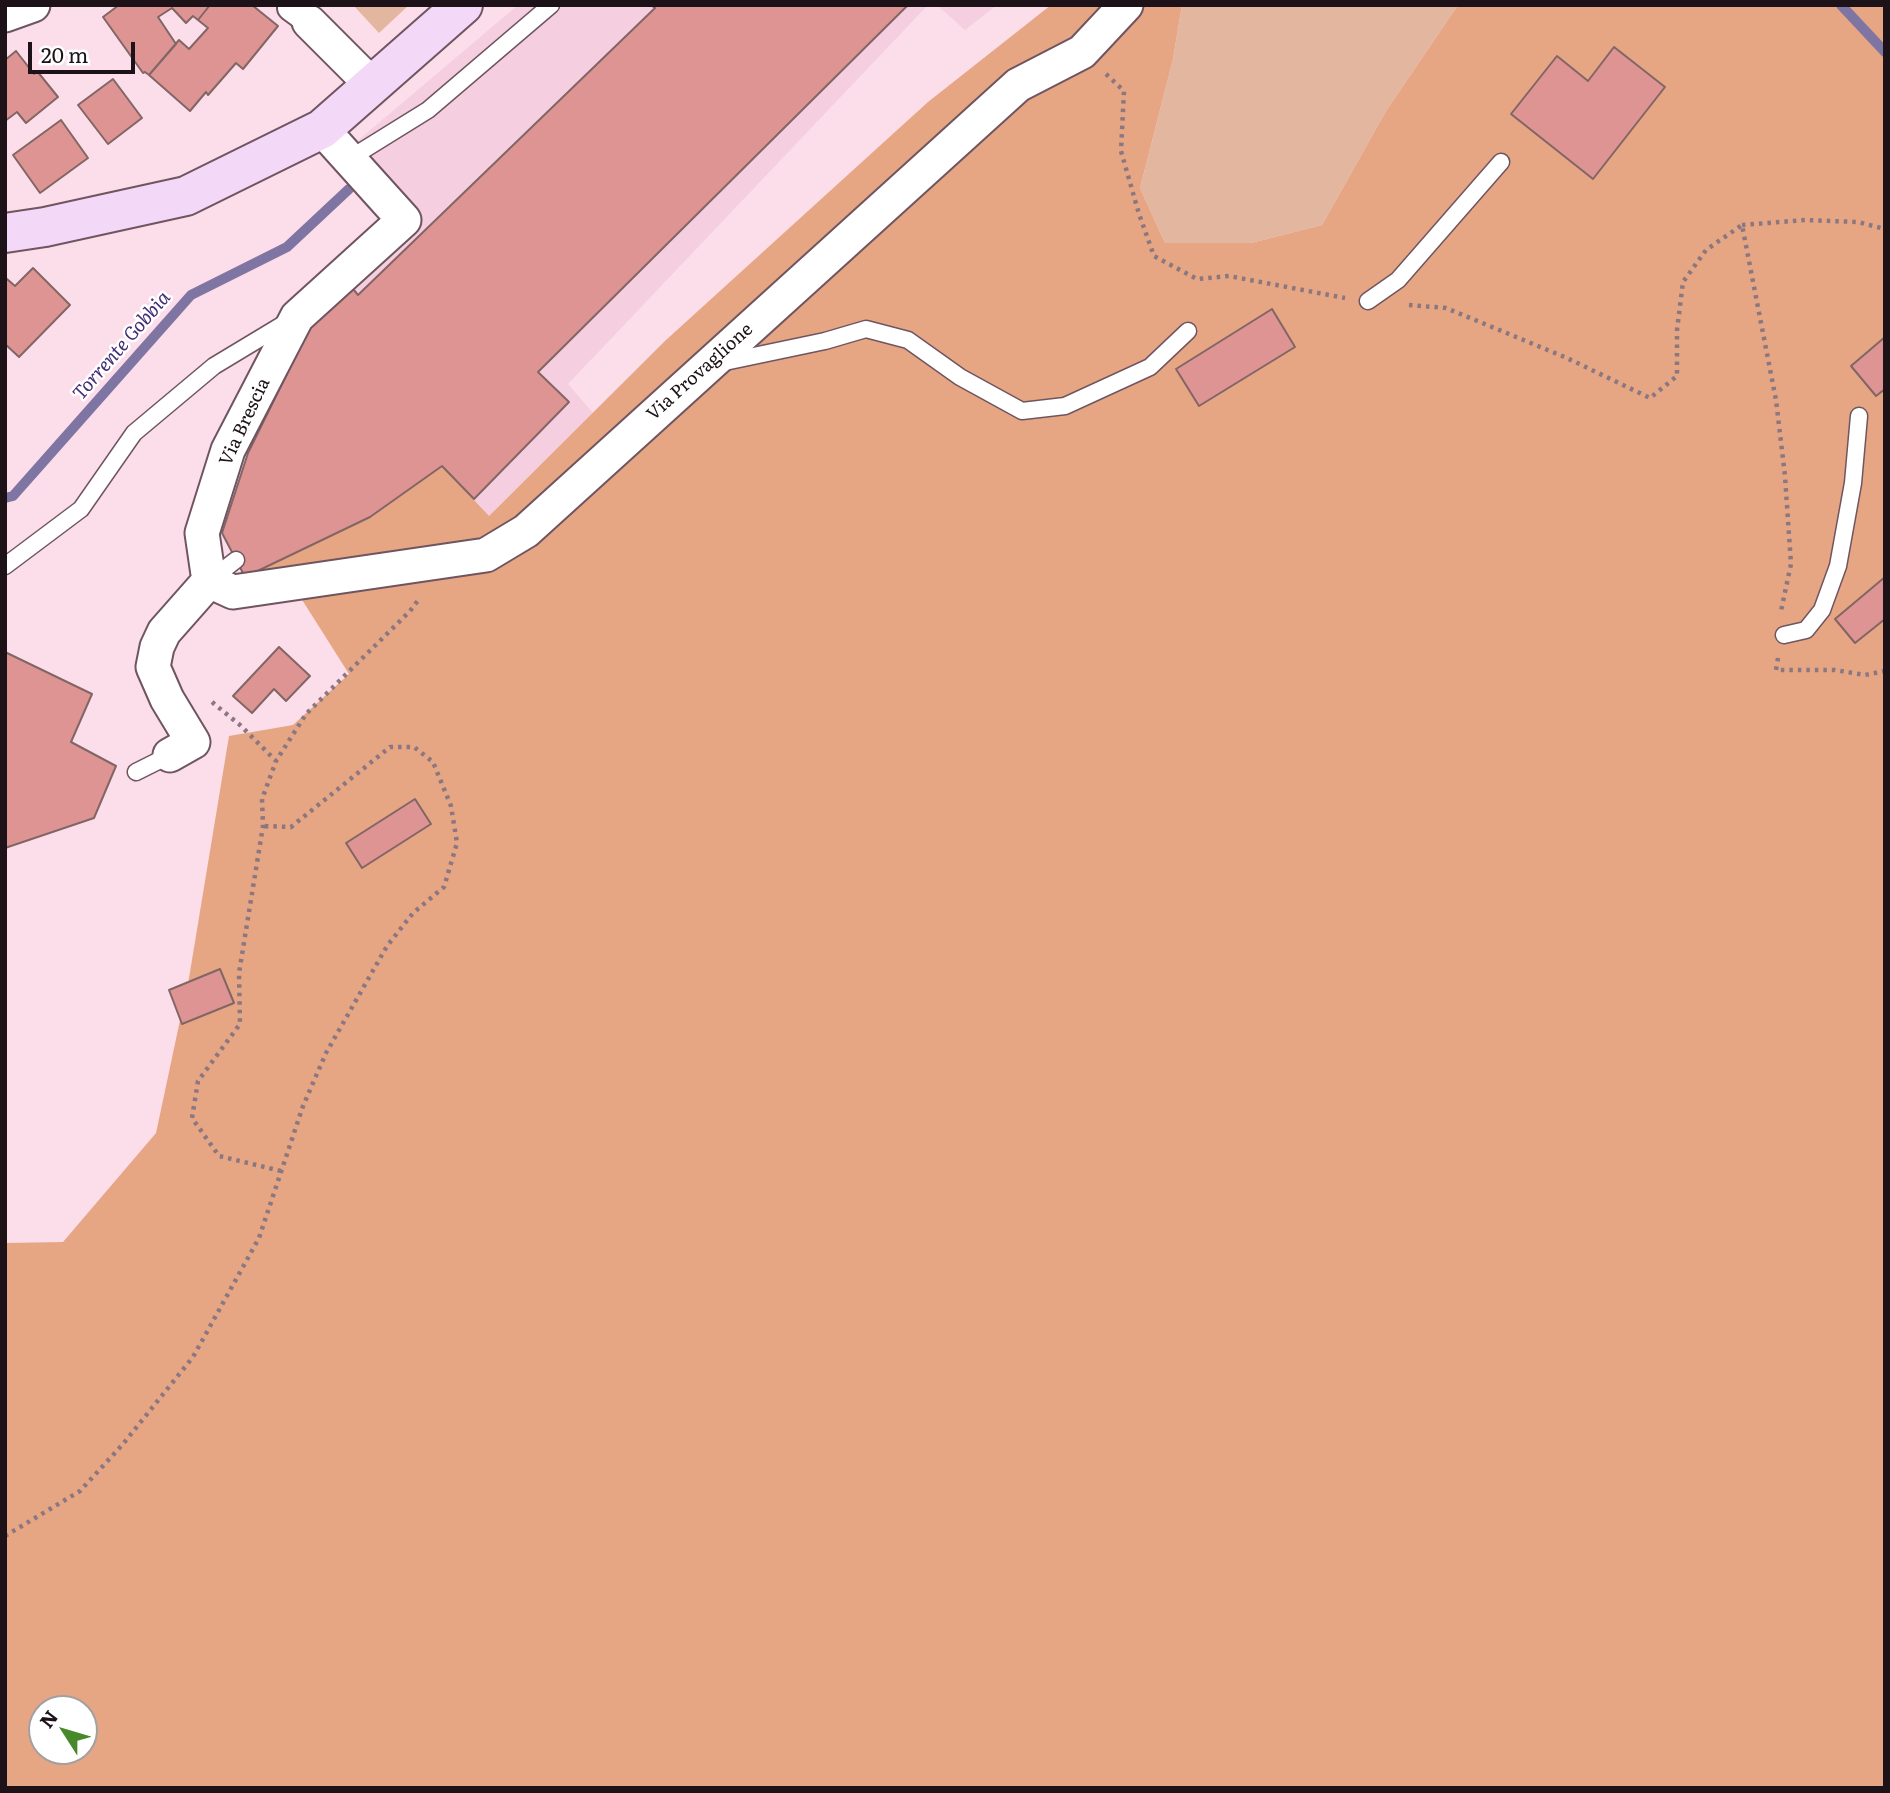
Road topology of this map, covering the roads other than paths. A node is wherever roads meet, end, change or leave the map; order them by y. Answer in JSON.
{"nodes":[{"id":1,"x":33,"y":5,"type":"edge"},
{"id":2,"x":463,"y":5,"type":"edge"},
{"id":3,"x":551,"y":5,"type":"edge"},
{"id":4,"x":1126,"y":5,"type":"edge"},
{"id":5,"x":5,"y":15,"type":"edge"},
{"id":6,"x":299,"y":15,"type":"dead end"},
{"id":7,"x":372,"y":85,"type":"junction"},
{"id":8,"x":322,"y":129,"type":"junction"},
{"id":9,"x":349,"y":159,"type":"junction"},
{"id":10,"x":1501,"y":162,"type":"dead end"},
{"id":11,"x":5,"y":233,"type":"edge"},
{"id":12,"x":1368,"y":301,"type":"dead end"},
{"id":13,"x":301,"y":314,"type":"junction"},
{"id":14,"x":1188,"y":331,"type":"dead end"},
{"id":15,"x":707,"y":366,"type":"junction"},
{"id":16,"x":1859,"y":416,"type":"dead end"},
{"id":17,"x":236,"y":560,"type":"dead end"},
{"id":18,"x":5,"y":566,"type":"edge"},
{"id":19,"x":209,"y":581,"type":"junction"},
{"id":20,"x":1784,"y":635,"type":"road end"},
{"id":21,"x":170,"y":755,"type":"joint"},
{"id":22,"x":136,"y":772,"type":"dead end"}],
"edges":[{"from":1,"to":5,"type":"street"},
{"from":2,"to":7,"type":"main road"},
{"from":3,"to":9,"type":"lane"},
{"from":4,"to":15,"type":"street","name":"Via Provaglione"},
{"from":6,"to":7,"type":"street"},
{"from":7,"to":8,"type":"main road"},
{"from":8,"to":9,"type":"street","name":"Via Brescia"},
{"from":8,"to":11,"type":"main road"},
{"from":9,"to":13,"type":"street","name":"Via Brescia"},
{"from":10,"to":12,"type":"lane"},
{"from":13,"to":18,"type":"lane"},
{"from":13,"to":19,"type":"street","name":"Via Brescia"},
{"from":14,"to":15,"type":"lane"},
{"from":15,"to":19,"type":"street","name":"Via Provaglione"},
{"from":16,"to":20,"type":"lane"},
{"from":17,"to":19,"type":"lane"},
{"from":19,"to":21,"type":"street"},
{"from":21,"to":22,"type":"lane"}]}
